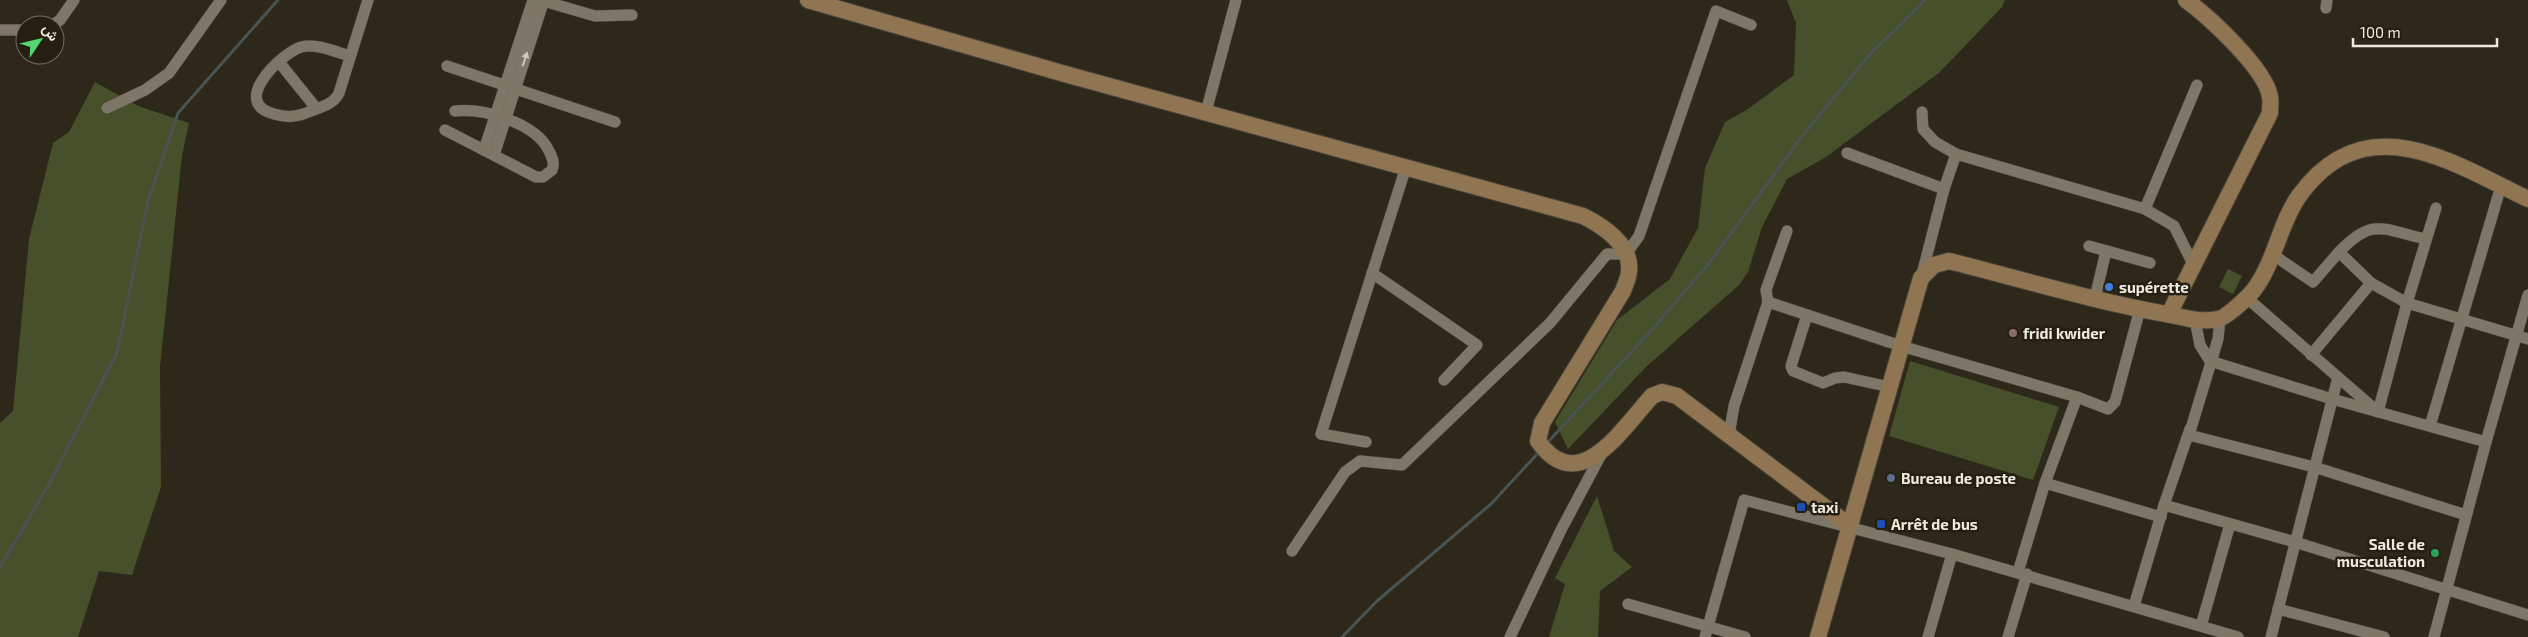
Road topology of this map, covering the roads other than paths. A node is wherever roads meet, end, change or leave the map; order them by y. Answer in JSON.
{"nodes":[{"id":1,"x":74,"y":0,"type":"edge"},
{"id":2,"x":221,"y":0,"type":"edge"},
{"id":3,"x":368,"y":0,"type":"edge"},
{"id":4,"x":540,"y":0,"type":"edge"},
{"id":5,"x":808,"y":0,"type":"edge"},
{"id":6,"x":1236,"y":0,"type":"edge"},
{"id":7,"x":2186,"y":0,"type":"edge"},
{"id":8,"x":64,"y":15,"type":"edge"},
{"id":9,"x":632,"y":15,"type":"dead end"},
{"id":10,"x":1751,"y":25,"type":"dead end"},
{"id":11,"x":0,"y":30,"type":"edge"},
{"id":12,"x":15,"y":30,"type":"edge"},
{"id":13,"x":350,"y":56,"type":"junction"},
{"id":14,"x":279,"y":62,"type":"junction"},
{"id":15,"x":447,"y":66,"type":"dead end"},
{"id":16,"x":2197,"y":85,"type":"dead end"},
{"id":17,"x":510,"y":87,"type":"junction"},
{"id":18,"x":107,"y":108,"type":"dead end"},
{"id":19,"x":316,"y":108,"type":"junction"},
{"id":20,"x":455,"y":111,"type":"dead end"},
{"id":21,"x":1206,"y":112,"type":"junction"},
{"id":22,"x":1922,"y":112,"type":"dead end"},
{"id":23,"x":500,"y":117,"type":"junction"},
{"id":24,"x":615,"y":122,"type":"dead end"},
{"id":25,"x":445,"y":130,"type":"dead end"},
{"id":26,"x":489,"y":152,"type":"junction"},
{"id":27,"x":1848,"y":153,"type":"dead end"},
{"id":28,"x":1956,"y":154,"type":"junction"},
{"id":29,"x":1406,"y":167,"type":"junction"},
{"id":30,"x":2500,"y":186,"type":"junction"},
{"id":31,"x":1944,"y":189,"type":"junction"},
{"id":32,"x":2528,"y":199,"type":"edge"},
{"id":33,"x":2436,"y":208,"type":"dead end"},
{"id":34,"x":2145,"y":209,"type":"junction"},
{"id":35,"x":1787,"y":231,"type":"dead end"},
{"id":36,"x":2426,"y":239,"type":"junction"},
{"id":37,"x":2089,"y":246,"type":"dead end"},
{"id":38,"x":2106,"y":251,"type":"junction"},
{"id":39,"x":2339,"y":252,"type":"junction"},
{"id":40,"x":1626,"y":254,"type":"junction"},
{"id":41,"x":2272,"y":254,"type":"junction"},
{"id":42,"x":2150,"y":263,"type":"dead end"},
{"id":43,"x":2193,"y":264,"type":"junction"},
{"id":44,"x":1372,"y":273,"type":"junction"},
{"id":45,"x":1921,"y":278,"type":"junction"},
{"id":46,"x":2371,"y":283,"type":"junction"},
{"id":47,"x":2528,"y":296,"type":"edge"},
{"id":48,"x":2095,"y":298,"type":"junction"},
{"id":49,"x":2247,"y":298,"type":"junction"},
{"id":50,"x":1768,"y":302,"type":"junction"},
{"id":51,"x":2407,"y":303,"type":"junction"},
{"id":52,"x":2140,"y":309,"type":"junction"},
{"id":53,"x":2169,"y":314,"type":"junction"},
{"id":54,"x":1807,"y":315,"type":"junction"},
{"id":55,"x":2220,"y":319,"type":"junction"},
{"id":56,"x":2195,"y":320,"type":"junction"},
{"id":57,"x":2462,"y":320,"type":"junction"},
{"id":58,"x":2516,"y":337,"type":"junction"},
{"id":59,"x":2528,"y":339,"type":"edge"},
{"id":60,"x":1901,"y":346,"type":"junction"},
{"id":61,"x":2311,"y":354,"type":"junction"},
{"id":62,"x":2210,"y":361,"type":"junction"},
{"id":63,"x":2338,"y":377,"type":"junction"},
{"id":64,"x":1444,"y":380,"type":"dead end"},
{"id":65,"x":1890,"y":387,"type":"junction"},
{"id":66,"x":2077,"y":398,"type":"junction"},
{"id":67,"x":2332,"y":399,"type":"junction"},
{"id":68,"x":2378,"y":412,"type":"junction"},
{"id":69,"x":2430,"y":426,"type":"junction"},
{"id":70,"x":2191,"y":427,"type":"junction"},
{"id":71,"x":1729,"y":435,"type":"junction"},
{"id":72,"x":1366,"y":442,"type":"dead end"},
{"id":73,"x":2486,"y":442,"type":"junction"},
{"id":74,"x":1603,"y":451,"type":"junction"},
{"id":75,"x":2314,"y":467,"type":"junction"},
{"id":76,"x":2045,"y":483,"type":"junction"},
{"id":77,"x":2162,"y":511,"type":"junction"},
{"id":78,"x":2466,"y":514,"type":"junction"},
{"id":79,"x":2230,"y":524,"type":"junction"},
{"id":80,"x":1850,"y":526,"type":"junction"},
{"id":81,"x":2295,"y":542,"type":"junction"},
{"id":82,"x":1292,"y":551,"type":"dead end"},
{"id":83,"x":1952,"y":554,"type":"junction"},
{"id":84,"x":2022,"y":573,"type":"junction"},
{"id":85,"x":2447,"y":589,"type":"junction"},
{"id":86,"x":1628,"y":604,"type":"dead end"},
{"id":87,"x":2134,"y":606,"type":"junction"},
{"id":88,"x":2278,"y":609,"type":"junction"},
{"id":89,"x":2528,"y":615,"type":"edge"},
{"id":90,"x":2201,"y":626,"type":"junction"},
{"id":91,"x":1707,"y":632,"type":"edge"},
{"id":92,"x":2215,"y":634,"type":"edge"},
{"id":93,"x":1510,"y":637,"type":"edge"},
{"id":94,"x":1746,"y":637,"type":"edge"},
{"id":95,"x":1818,"y":637,"type":"edge"},
{"id":96,"x":1928,"y":637,"type":"edge"},
{"id":97,"x":2008,"y":637,"type":"edge"},
{"id":98,"x":2238,"y":637,"type":"edge"},
{"id":99,"x":2271,"y":637,"type":"edge"},
{"id":100,"x":2384,"y":637,"type":"edge"},
{"id":101,"x":2434,"y":637,"type":"edge"}],
"edges":[{"from":1,"to":8,"type":"street"},
{"from":2,"to":18,"type":"street"},
{"from":3,"to":13,"type":"street"},
{"from":4,"to":9,"type":"street"},
{"from":4,"to":17,"type":"street"},
{"from":5,"to":21,"type":"street"},
{"from":6,"to":21,"type":"street"},
{"from":7,"to":43,"type":"street"},
{"from":10,"to":40,"type":"street"},
{"from":11,"to":12,"type":"street"},
{"from":13,"to":14,"type":"street"},
{"from":13,"to":19,"type":"street"},
{"from":14,"to":19,"type":"street"},
{"from":14,"to":19,"type":"street"},
{"from":15,"to":17,"type":"street"},
{"from":16,"to":34,"type":"street"},
{"from":17,"to":23,"type":"street"},
{"from":17,"to":24,"type":"street"},
{"from":20,"to":23,"type":"street"},
{"from":21,"to":29,"type":"street"},
{"from":22,"to":28,"type":"street"},
{"from":23,"to":26,"type":"street"},
{"from":23,"to":26,"type":"street"},
{"from":25,"to":26,"type":"street"},
{"from":27,"to":31,"type":"street"},
{"from":28,"to":31,"type":"street"},
{"from":28,"to":34,"type":"street"},
{"from":29,"to":40,"type":"street"},
{"from":29,"to":44,"type":"street"},
{"from":30,"to":32,"type":"street"},
{"from":30,"to":41,"type":"street"},
{"from":30,"to":57,"type":"street"},
{"from":31,"to":45,"type":"street"},
{"from":33,"to":36,"type":"street"},
{"from":34,"to":43,"type":"street"},
{"from":35,"to":50,"type":"street"},
{"from":36,"to":39,"type":"street"},
{"from":36,"to":51,"type":"street"},
{"from":37,"to":38,"type":"street"},
{"from":38,"to":42,"type":"street"},
{"from":38,"to":48,"type":"street"},
{"from":39,"to":41,"type":"street"},
{"from":39,"to":46,"type":"street"},
{"from":40,"to":74,"type":"street"},
{"from":40,"to":82,"type":"street"},
{"from":41,"to":49,"type":"street"},
{"from":43,"to":53,"type":"street"},
{"from":44,"to":64,"type":"street"},
{"from":44,"to":72,"type":"street"},
{"from":45,"to":48,"type":"street"},
{"from":45,"to":60,"type":"street"},
{"from":46,"to":51,"type":"street"},
{"from":46,"to":61,"type":"street"},
{"from":47,"to":58,"type":"street"},
{"from":48,"to":52,"type":"street"},
{"from":49,"to":55,"type":"street"},
{"from":49,"to":61,"type":"street"},
{"from":50,"to":54,"type":"street"},
{"from":50,"to":71,"type":"street"},
{"from":51,"to":57,"type":"street"},
{"from":51,"to":68,"type":"street"},
{"from":52,"to":53,"type":"street"},
{"from":52,"to":66,"type":"street"},
{"from":53,"to":56,"type":"street"},
{"from":54,"to":60,"type":"street"},
{"from":54,"to":65,"type":"street"},
{"from":55,"to":56,"type":"street"},
{"from":55,"to":62,"type":"street"},
{"from":56,"to":62,"type":"street"},
{"from":57,"to":58,"type":"street"},
{"from":57,"to":69,"type":"street"},
{"from":58,"to":59,"type":"street"},
{"from":58,"to":73,"type":"street"},
{"from":60,"to":65,"type":"street"},
{"from":60,"to":66,"type":"street"},
{"from":61,"to":63,"type":"street"},
{"from":62,"to":67,"type":"street"},
{"from":62,"to":70,"type":"street"},
{"from":63,"to":67,"type":"street"},
{"from":63,"to":68,"type":"street"},
{"from":65,"to":80,"type":"street"},
{"from":66,"to":76,"type":"street"},
{"from":67,"to":68,"type":"street"},
{"from":67,"to":75,"type":"street"},
{"from":68,"to":69,"type":"street"},
{"from":69,"to":73,"type":"street"},
{"from":70,"to":75,"type":"street"},
{"from":70,"to":77,"type":"street"},
{"from":71,"to":74,"type":"street"},
{"from":71,"to":80,"type":"street"},
{"from":73,"to":78,"type":"street"},
{"from":74,"to":93,"type":"street"},
{"from":75,"to":78,"type":"street"},
{"from":75,"to":81,"type":"street"},
{"from":76,"to":77,"type":"street"},
{"from":76,"to":84,"type":"street"},
{"from":77,"to":79,"type":"street"},
{"from":77,"to":87,"type":"street"},
{"from":78,"to":85,"type":"street"},
{"from":79,"to":81,"type":"street"},
{"from":79,"to":90,"type":"street"},
{"from":80,"to":83,"type":"street"},
{"from":80,"to":91,"type":"street"},
{"from":80,"to":95,"type":"street"},
{"from":81,"to":85,"type":"street"},
{"from":81,"to":88,"type":"street"},
{"from":83,"to":84,"type":"street"},
{"from":83,"to":96,"type":"street"},
{"from":84,"to":87,"type":"street"},
{"from":84,"to":97,"type":"street"},
{"from":85,"to":89,"type":"street"},
{"from":85,"to":101,"type":"street"},
{"from":86,"to":91,"type":"street"},
{"from":87,"to":90,"type":"street"},
{"from":88,"to":99,"type":"street"},
{"from":88,"to":100,"type":"street"},
{"from":90,"to":92,"type":"street"},
{"from":91,"to":94,"type":"street"},
{"from":92,"to":98,"type":"street"}]}
